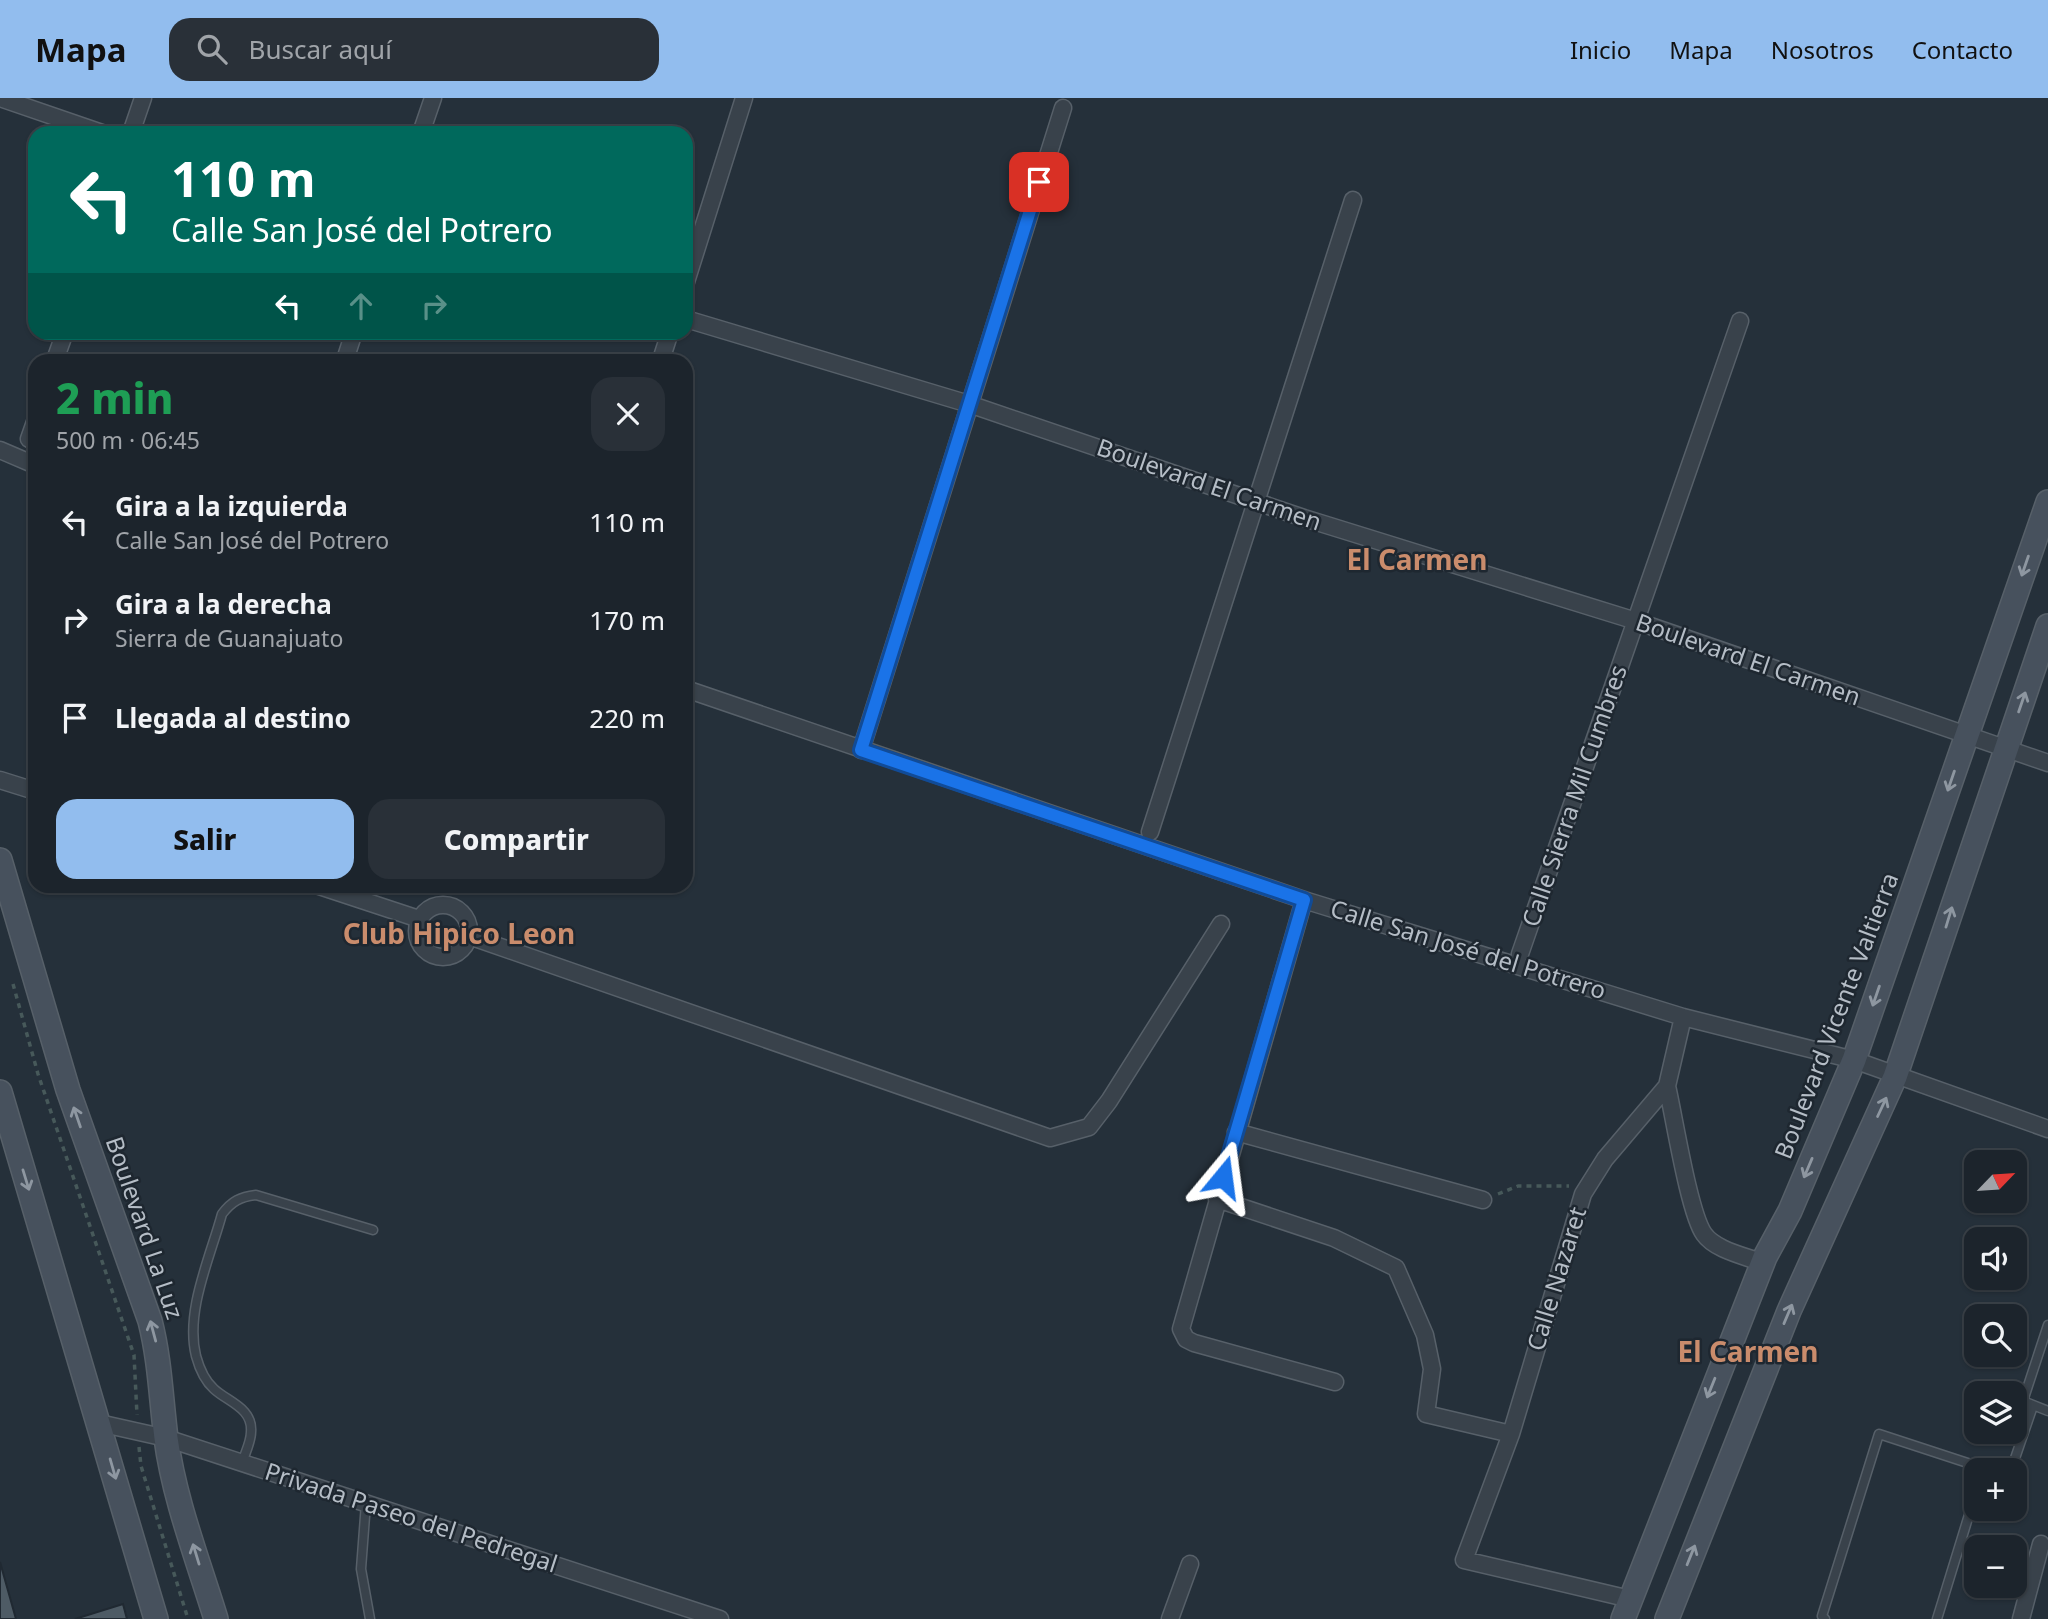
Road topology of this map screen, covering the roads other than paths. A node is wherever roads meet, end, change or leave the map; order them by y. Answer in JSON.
{"nodes":[{"id":1,"x":0,"y":98,"type":"edge"},
{"id":2,"x":143,"y":98,"type":"edge"},
{"id":3,"x":433,"y":98,"type":"edge"},
{"id":4,"x":744,"y":98,"type":"edge"},
{"id":5,"x":1063,"y":108,"type":"dead end"},
{"id":6,"x":82,"y":126,"type":"edge"},
{"id":7,"x":133,"y":126,"type":"edge"},
{"id":8,"x":423,"y":126,"type":"edge"},
{"id":9,"x":1353,"y":200,"type":"dead end"},
{"id":10,"x":693,"y":260,"type":"edge"},
{"id":11,"x":693,"y":321,"type":"edge"},
{"id":12,"x":1740,"y":321,"type":"dead end"},
{"id":13,"x":969,"y":404,"type":"junction"},
{"id":14,"x":0,"y":450,"type":"edge"},
{"id":15,"x":28,"y":462,"type":"edge"},
{"id":16,"x":1256,"y":502,"type":"junction"},
{"id":17,"x":2048,"y":502,"type":"edge"},
{"id":18,"x":1636,"y":621,"type":"junction"},
{"id":19,"x":2048,"y":626,"type":"edge"},
{"id":20,"x":693,"y":692,"type":"edge"},
{"id":21,"x":1966,"y":737,"type":"junction"},
{"id":22,"x":861,"y":750,"type":"junction"},
{"id":23,"x":2005,"y":750,"type":"junction"},
{"id":24,"x":2048,"y":763,"type":"edge"},
{"id":25,"x":0,"y":780,"type":"edge"},
{"id":26,"x":28,"y":789,"type":"edge"},
{"id":27,"x":1150,"y":832,"type":"dead end"},
{"id":28,"x":0,"y":860,"type":"edge"},
{"id":29,"x":340,"y":893,"type":"edge"},
{"id":30,"x":1304,"y":900,"type":"junction"},
{"id":31,"x":419,"y":919,"type":"junction"},
{"id":32,"x":1221,"y":923,"type":"dead end"},
{"id":33,"x":469,"y":936,"type":"junction"},
{"id":34,"x":1520,"y":954,"type":"dead end"},
{"id":35,"x":1683,"y":1017,"type":"junction"},
{"id":36,"x":1854,"y":1060,"type":"junction"},
{"id":37,"x":1895,"y":1077,"type":"junction"},
{"id":38,"x":1667,"y":1086,"type":"junction"},
{"id":39,"x":0,"y":1091,"type":"edge"},
{"id":40,"x":2048,"y":1129,"type":"edge"},
{"id":41,"x":1236,"y":1132,"type":"junction"},
{"id":42,"x":1217,"y":1199,"type":"junction"},
{"id":43,"x":1483,"y":1200,"type":"road end"},
{"id":44,"x":373,"y":1230,"type":"dead end"},
{"id":45,"x":1763,"y":1263,"type":"junction"},
{"id":46,"x":2048,"y":1325,"type":"edge"},
{"id":47,"x":1335,"y":1382,"type":"dead end"},
{"id":48,"x":2033,"y":1406,"type":"junction"},
{"id":49,"x":2048,"y":1411,"type":"edge"},
{"id":50,"x":99,"y":1423,"type":"junction"},
{"id":51,"x":1511,"y":1434,"type":"junction"},
{"id":52,"x":166,"y":1438,"type":"junction"},
{"id":53,"x":2015,"y":1458,"type":"edge"},
{"id":54,"x":1964,"y":1462,"type":"edge"},
{"id":55,"x":242,"y":1463,"type":"junction"},
{"id":56,"x":366,"y":1503,"type":"junction"},
{"id":57,"x":1967,"y":1521,"type":"edge"},
{"id":58,"x":2041,"y":1544,"type":"dead end"},
{"id":59,"x":1190,"y":1564,"type":"dead end"},
{"id":60,"x":1626,"y":1609,"type":"edge"},
{"id":61,"x":156,"y":1619,"type":"edge"},
{"id":62,"x":216,"y":1619,"type":"edge"},
{"id":63,"x":370,"y":1619,"type":"edge"},
{"id":64,"x":720,"y":1619,"type":"edge"},
{"id":65,"x":1170,"y":1619,"type":"edge"},
{"id":66,"x":1667,"y":1619,"type":"edge"},
{"id":67,"x":1825,"y":1619,"type":"edge"},
{"id":68,"x":1937,"y":1619,"type":"edge"},
{"id":69,"x":2021,"y":1619,"type":"edge"}],
"edges":[{"from":1,"to":6,"type":"street"},
{"from":2,"to":7,"type":"street"},
{"from":3,"to":8,"type":"street"},
{"from":4,"to":10,"type":"street"},
{"from":5,"to":13,"type":"street"},
{"from":9,"to":16,"type":"street"},
{"from":11,"to":13,"type":"street","name":"Boulevard El Carmen"},
{"from":12,"to":18,"type":"street","name":"Calle Sierra Mil Cumbres"},
{"from":13,"to":16,"type":"street","name":"Boulevard El Carmen"},
{"from":13,"to":22,"type":"street"},
{"from":14,"to":15,"type":"street"},
{"from":16,"to":18,"type":"street","name":"Boulevard El Carmen"},
{"from":16,"to":27,"type":"street"},
{"from":17,"to":21,"type":"main road","name":"Boulevard Vicente Valtierra","one_way":true},
{"from":18,"to":21,"type":"street","name":"Boulevard El Carmen"},
{"from":18,"to":34,"type":"street","name":"Calle Sierra Mil Cumbres"},
{"from":23,"to":19,"type":"main road","one_way":true},
{"from":20,"to":22,"type":"street","name":"Calle San José del Potrero"},
{"from":21,"to":23,"type":"street","name":"Boulevard El Carmen"},
{"from":21,"to":36,"type":"main road","name":"Boulevard Vicente Valtierra","one_way":true},
{"from":22,"to":30,"type":"street","name":"Calle San José del Potrero"},
{"from":23,"to":24,"type":"street","name":"Boulevard El Carmen"},
{"from":37,"to":23,"type":"main road","one_way":true},
{"from":25,"to":26,"type":"street"},
{"from":52,"to":28,"type":"main road","name":"Boulevard La Luz","one_way":true},
{"from":29,"to":31,"type":"street"},
{"from":30,"to":35,"type":"street","name":"Calle San José del Potrero"},
{"from":30,"to":41,"type":"street"},
{"from":31,"to":33,"type":"street"},
{"from":31,"to":33,"type":"street"},
{"from":32,"to":33,"type":"street"},
{"from":35,"to":36,"type":"street","name":"Calle San José del Potrero"},
{"from":35,"to":38,"type":"street","name":"Calle Nazaret"},
{"from":36,"to":37,"type":"street","name":"Calle San José del Potrero"},
{"from":36,"to":45,"type":"main road","name":"Boulevard Vicente Valtierra","one_way":true},
{"from":37,"to":40,"type":"street","name":"Calle San José del Potrero"},
{"from":66,"to":37,"type":"main road","one_way":true},
{"from":38,"to":45,"type":"street"},
{"from":38,"to":51,"type":"street","name":"Calle Nazaret"},
{"from":39,"to":50,"type":"main road","one_way":true},
{"from":41,"to":42,"type":"street"},
{"from":41,"to":43,"type":"street"},
{"from":42,"to":47,"type":"street"},
{"from":42,"to":51,"type":"street"},
{"from":44,"to":55,"type":"lane"},
{"from":45,"to":60,"type":"main road","name":"Boulevard Vicente Valtierra","one_way":true},
{"from":46,"to":48,"type":"lane"},
{"from":48,"to":49,"type":"lane"},
{"from":48,"to":53,"type":"lane"},
{"from":50,"to":52,"type":"street","name":"Privada Paseo del Pedregal"},
{"from":50,"to":61,"type":"main road","one_way":true},
{"from":51,"to":60,"type":"street","name":"Calle Nazaret"},
{"from":52,"to":55,"type":"street","name":"Privada Paseo del Pedregal"},
{"from":62,"to":52,"type":"main road","name":"Boulevard La Luz","one_way":true},
{"from":54,"to":67,"type":"lane"},
{"from":55,"to":56,"type":"street","name":"Privada Paseo del Pedregal"},
{"from":56,"to":63,"type":"lane"},
{"from":56,"to":64,"type":"street","name":"Privada Paseo del Pedregal"},
{"from":57,"to":68,"type":"lane"},
{"from":58,"to":69,"type":"street"},
{"from":59,"to":65,"type":"street"}]}
